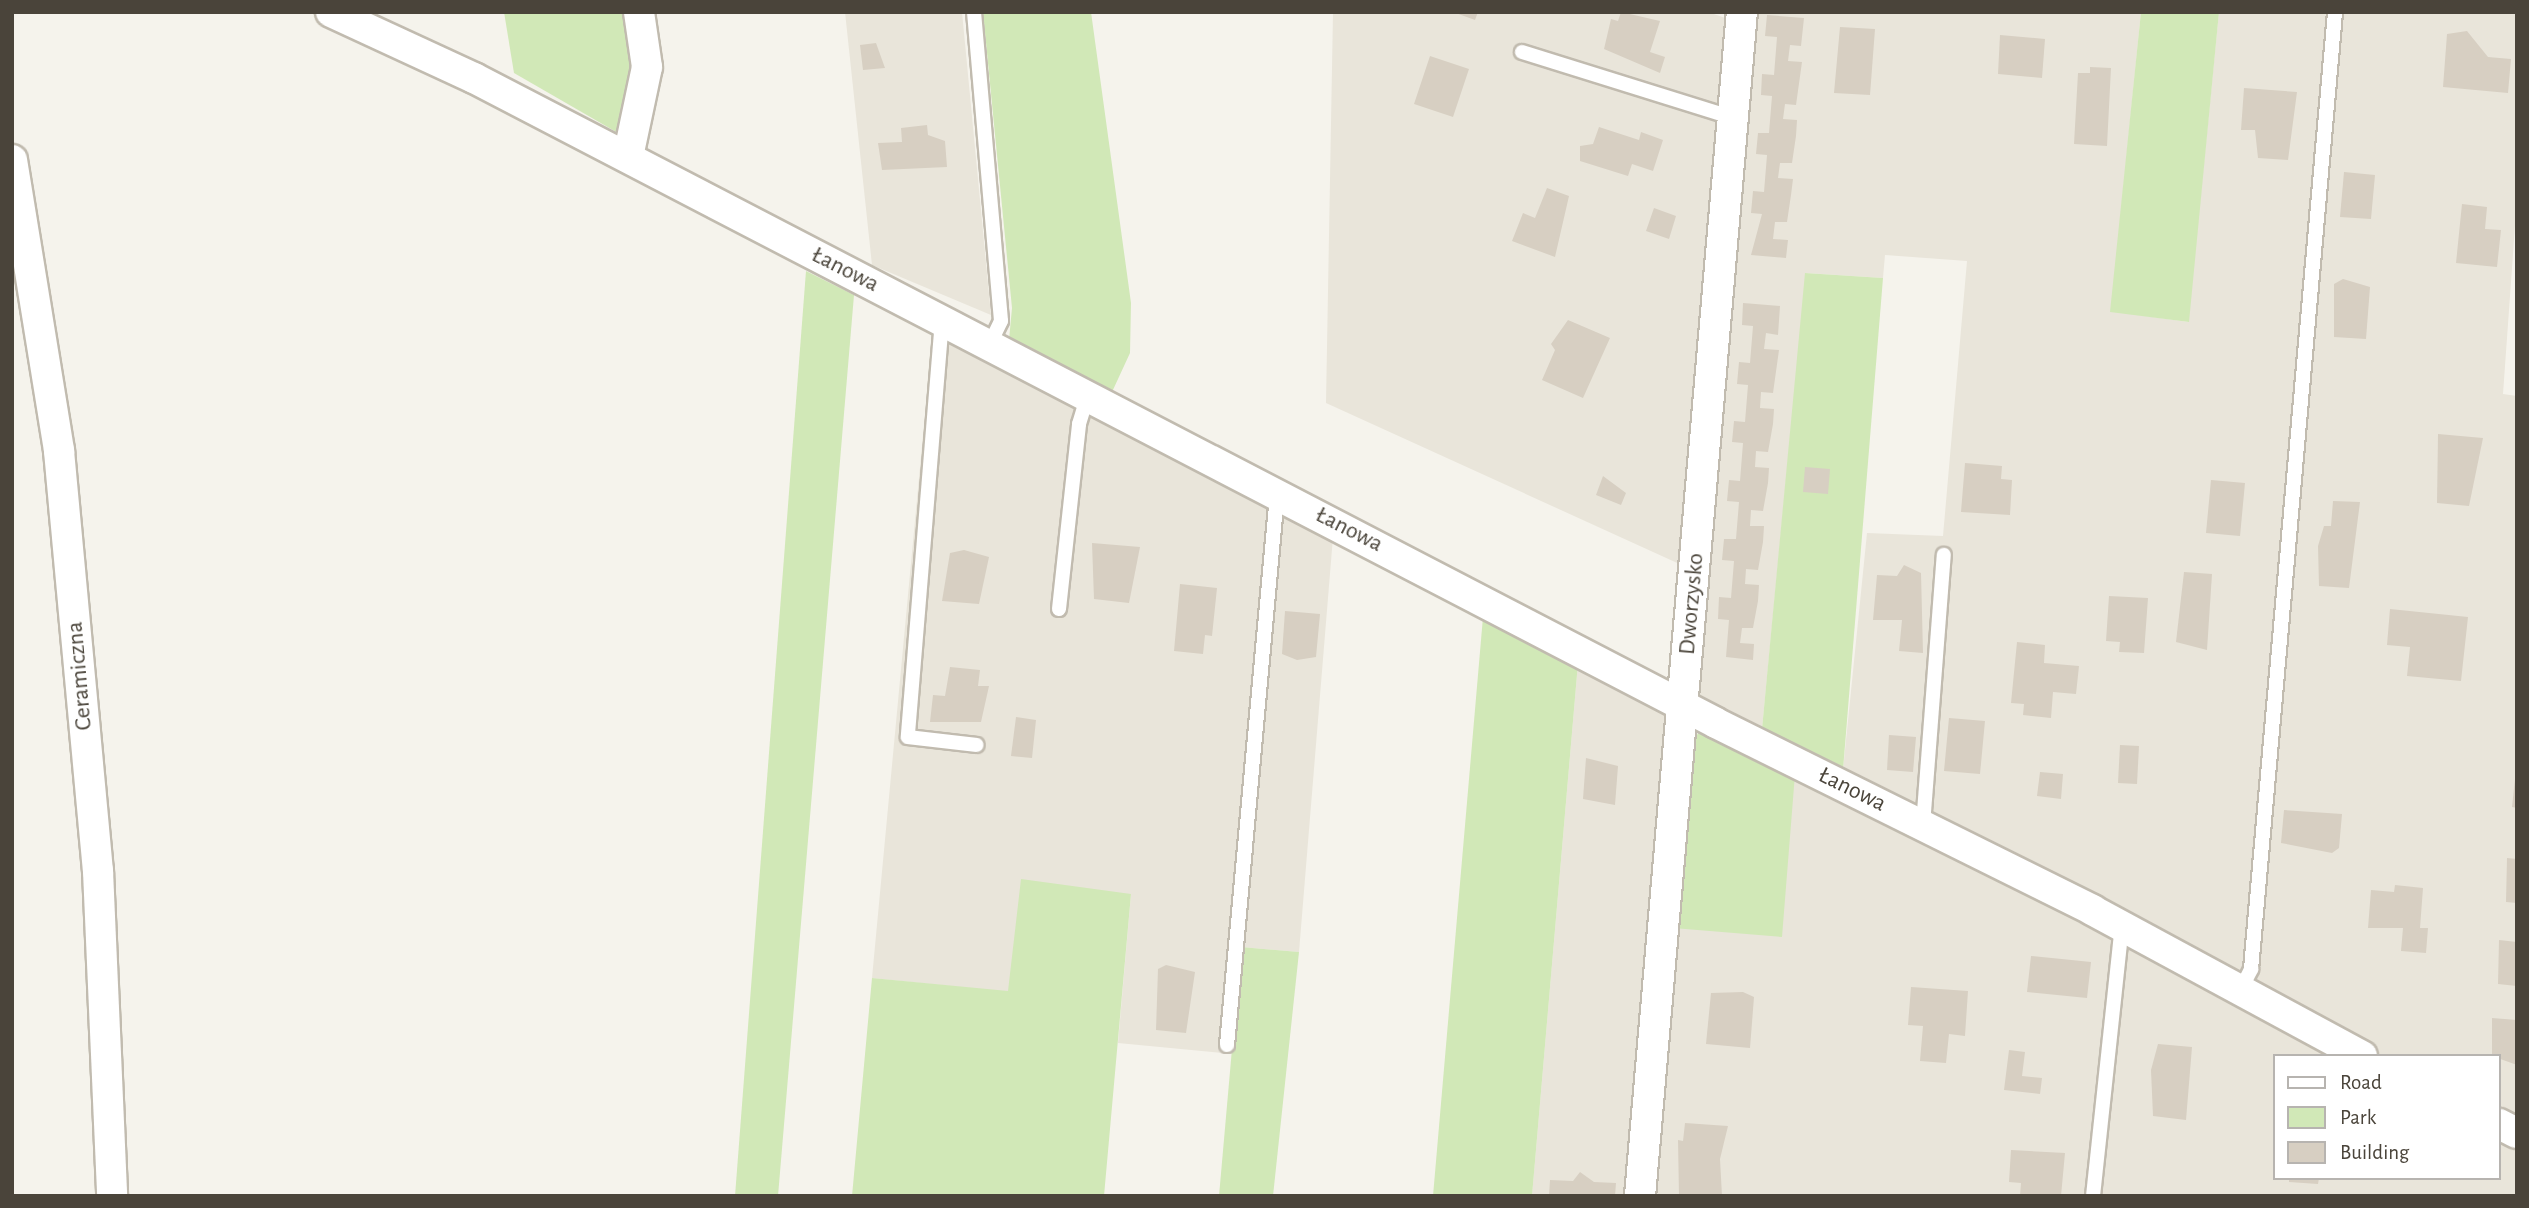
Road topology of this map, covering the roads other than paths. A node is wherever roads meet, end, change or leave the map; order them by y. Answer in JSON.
{"nodes":[{"id":1,"x":331,"y":12,"type":"edge"},
{"id":2,"x":639,"y":12,"type":"edge"},
{"id":3,"x":974,"y":12,"type":"edge"},
{"id":4,"x":1742,"y":12,"type":"edge"},
{"id":5,"x":2335,"y":12,"type":"edge"},
{"id":6,"x":1522,"y":52,"type":"dead end"},
{"id":7,"x":1734,"y":118,"type":"junction"},
{"id":8,"x":628,"y":157,"type":"junction"},
{"id":9,"x":12,"y":160,"type":"edge"},
{"id":10,"x":943,"y":320,"type":"junction"},
{"id":11,"x":990,"y":344,"type":"junction"},
{"id":12,"x":1088,"y":395,"type":"junction"},
{"id":13,"x":1277,"y":493,"type":"junction"},
{"id":14,"x":1944,"y":555,"type":"dead end"},
{"id":15,"x":1059,"y":610,"type":"dead end"},
{"id":16,"x":1684,"y":701,"type":"junction"},
{"id":17,"x":977,"y":745,"type":"dead end"},
{"id":18,"x":1923,"y":825,"type":"junction"},
{"id":19,"x":2122,"y":926,"type":"junction"},
{"id":20,"x":2241,"y":991,"type":"junction"},
{"id":21,"x":1227,"y":1045,"type":"dead end"},
{"id":22,"x":2358,"y":1054,"type":"edge"},
{"id":23,"x":2501,"y":1125,"type":"edge"},
{"id":24,"x":2517,"y":1133,"type":"edge"},
{"id":25,"x":112,"y":1196,"type":"edge"},
{"id":26,"x":1640,"y":1196,"type":"edge"},
{"id":27,"x":2093,"y":1196,"type":"edge"}],
"edges":[{"from":1,"to":8,"type":"street","name":"Łanowa"},
{"from":2,"to":8,"type":"street"},
{"from":3,"to":11,"type":"lane"},
{"from":4,"to":7,"type":"street","name":"Dworzysko"},
{"from":5,"to":20,"type":"lane"},
{"from":6,"to":7,"type":"lane"},
{"from":7,"to":16,"type":"street","name":"Dworzysko"},
{"from":8,"to":10,"type":"street","name":"Łanowa"},
{"from":9,"to":25,"type":"street","name":"Ceramiczna"},
{"from":10,"to":11,"type":"street","name":"Łanowa"},
{"from":10,"to":17,"type":"lane"},
{"from":11,"to":12,"type":"street","name":"Łanowa"},
{"from":12,"to":13,"type":"street","name":"Łanowa"},
{"from":12,"to":15,"type":"lane"},
{"from":13,"to":16,"type":"street","name":"Łanowa"},
{"from":13,"to":21,"type":"lane"},
{"from":14,"to":18,"type":"lane"},
{"from":16,"to":18,"type":"street","name":"Łanowa"},
{"from":16,"to":26,"type":"street","name":"Dworzysko"},
{"from":18,"to":19,"type":"street","name":"Łanowa"},
{"from":19,"to":20,"type":"street","name":"Łanowa"},
{"from":19,"to":27,"type":"lane"},
{"from":20,"to":22,"type":"street","name":"Łanowa"},
{"from":23,"to":24,"type":"street"}]}
